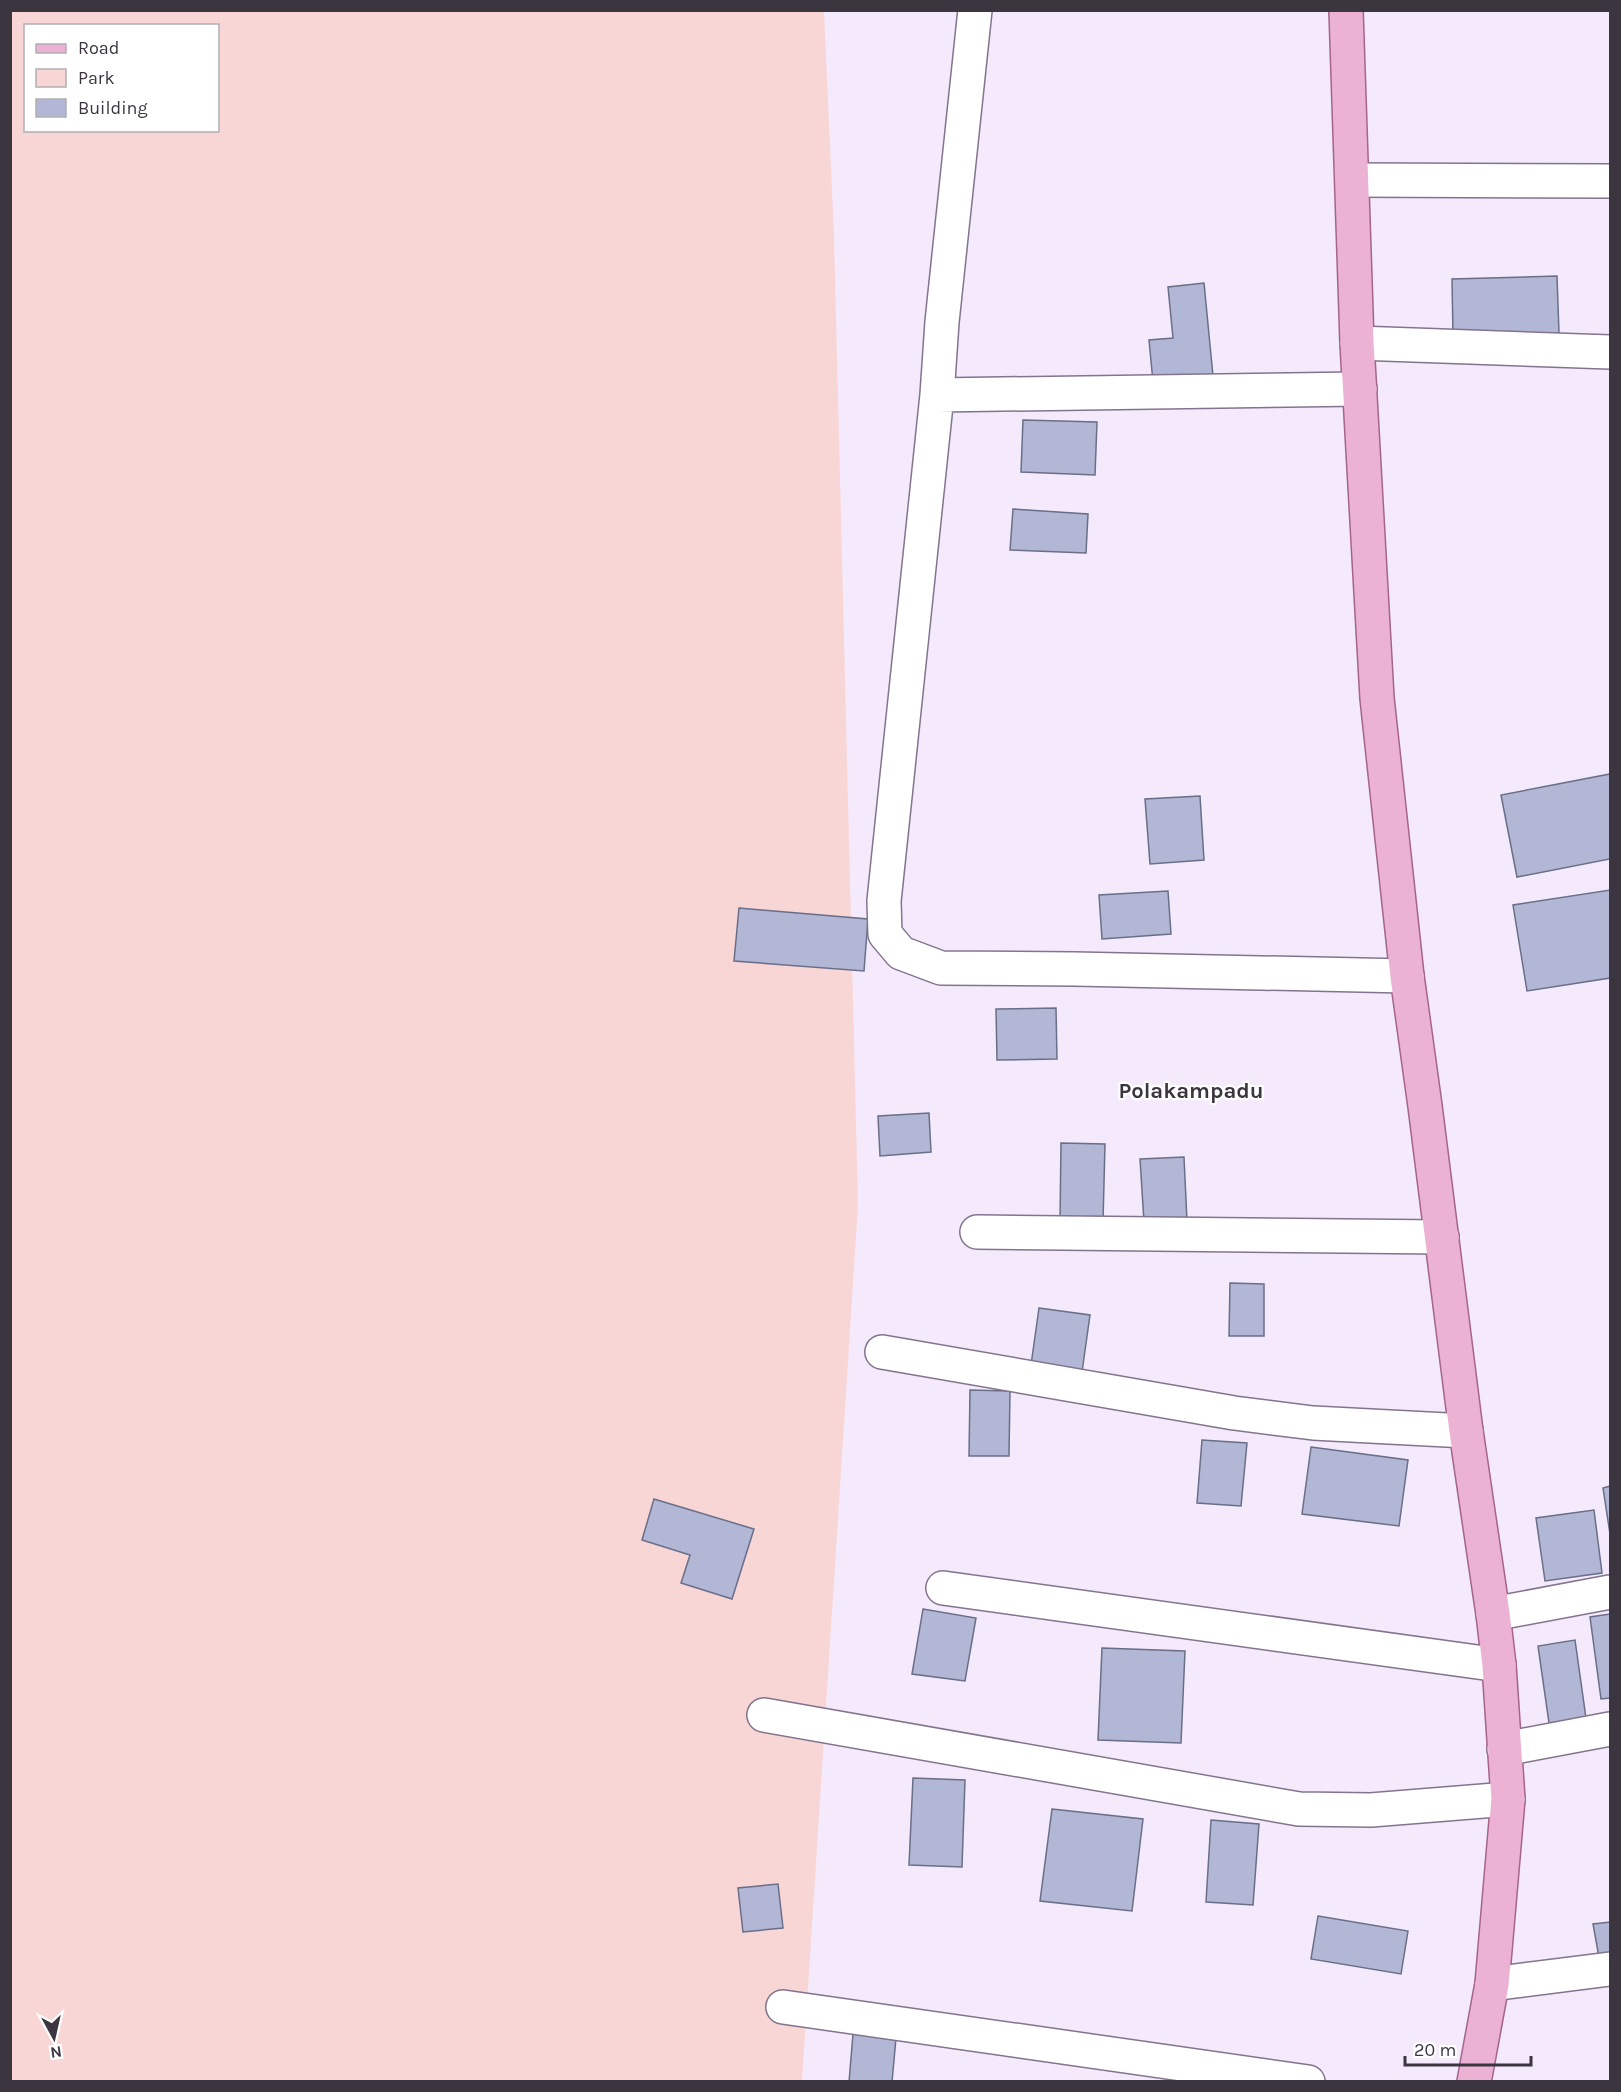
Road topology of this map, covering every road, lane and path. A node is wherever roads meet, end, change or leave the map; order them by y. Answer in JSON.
{"nodes":[{"id":1,"x":975,"y":10,"type":"edge"},
{"id":2,"x":1346,"y":10,"type":"edge"},
{"id":3,"x":1353,"y":180,"type":"junction"},
{"id":4,"x":1611,"y":181,"type":"edge"},
{"id":5,"x":1357,"y":344,"type":"junction"},
{"id":6,"x":1611,"y":352,"type":"edge"},
{"id":7,"x":1360,"y":388,"type":"junction"},
{"id":8,"x":937,"y":395,"type":"junction"},
{"id":9,"x":1407,"y":976,"type":"junction"},
{"id":10,"x":977,"y":1232,"type":"dead end"},
{"id":11,"x":1442,"y":1237,"type":"junction"},
{"id":12,"x":882,"y":1352,"type":"dead end"},
{"id":13,"x":1466,"y":1431,"type":"junction"},
{"id":14,"x":943,"y":1588,"type":"dead end"},
{"id":15,"x":1611,"y":1592,"type":"edge"},
{"id":16,"x":1493,"y":1614,"type":"junction"},
{"id":17,"x":1498,"y":1665,"type":"junction"},
{"id":18,"x":764,"y":1715,"type":"dead end"},
{"id":19,"x":1611,"y":1729,"type":"edge"},
{"id":20,"x":1504,"y":1749,"type":"junction"},
{"id":21,"x":1508,"y":1799,"type":"junction"},
{"id":22,"x":1611,"y":1969,"type":"edge"},
{"id":23,"x":1492,"y":1984,"type":"junction"},
{"id":24,"x":783,"y":2007,"type":"dead end"},
{"id":25,"x":1308,"y":2082,"type":"edge"},
{"id":26,"x":1474,"y":2082,"type":"edge"}],
"edges":[{"from":1,"to":8,"type":"street"},
{"from":2,"to":3,"type":"main road"},
{"from":3,"to":4,"type":"street"},
{"from":3,"to":5,"type":"main road"},
{"from":5,"to":6,"type":"street"},
{"from":5,"to":7,"type":"main road"},
{"from":7,"to":8,"type":"street"},
{"from":7,"to":9,"type":"main road"},
{"from":8,"to":9,"type":"street"},
{"from":9,"to":11,"type":"main road"},
{"from":10,"to":11,"type":"street"},
{"from":11,"to":13,"type":"main road"},
{"from":12,"to":13,"type":"street"},
{"from":13,"to":16,"type":"main road"},
{"from":14,"to":17,"type":"street"},
{"from":15,"to":16,"type":"street"},
{"from":16,"to":17,"type":"main road"},
{"from":17,"to":20,"type":"main road"},
{"from":18,"to":21,"type":"street"},
{"from":19,"to":20,"type":"street"},
{"from":20,"to":21,"type":"main road"},
{"from":21,"to":23,"type":"main road"},
{"from":22,"to":23,"type":"street"},
{"from":23,"to":26,"type":"main road"},
{"from":24,"to":25,"type":"street"}]}
